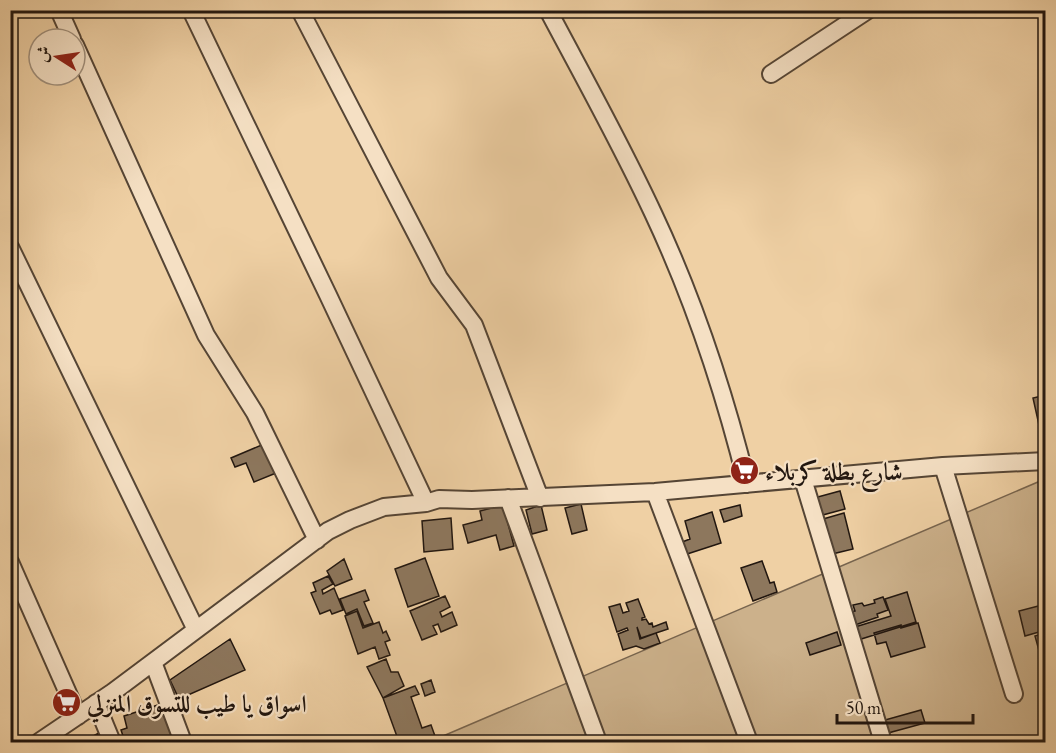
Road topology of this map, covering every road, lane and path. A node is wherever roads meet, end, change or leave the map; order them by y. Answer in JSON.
{"nodes":[{"id":1,"x":59,"y":10,"type":"edge"},
{"id":2,"x":191,"y":10,"type":"edge"},
{"id":3,"x":300,"y":10,"type":"edge"},
{"id":4,"x":548,"y":10,"type":"edge"},
{"id":5,"x":868,"y":10,"type":"edge"},
{"id":6,"x":67,"y":27,"type":"edge"},
{"id":7,"x":87,"y":72,"type":"edge"},
{"id":8,"x":771,"y":74,"type":"dead end"},
{"id":9,"x":10,"y":248,"type":"edge"},
{"id":10,"x":1046,"y":461,"type":"edge"},
{"id":11,"x":943,"y":466,"type":"junction"},
{"id":12,"x":803,"y":479,"type":"junction"},
{"id":13,"x":747,"y":484,"type":"junction"},
{"id":14,"x":656,"y":492,"type":"junction"},
{"id":15,"x":508,"y":498,"type":"junction"},
{"id":16,"x":540,"y":498,"type":"junction"},
{"id":17,"x":426,"y":503,"type":"junction"},
{"id":18,"x":317,"y":540,"type":"junction"},
{"id":19,"x":10,"y":562,"type":"edge"},
{"id":20,"x":196,"y":630,"type":"junction"},
{"id":21,"x":153,"y":662,"type":"junction"},
{"id":22,"x":1014,"y":694,"type":"dead end"},
{"id":23,"x":96,"y":703,"type":"junction"},
{"id":24,"x":78,"y":716,"type":"junction"},
{"id":25,"x":39,"y":742,"type":"edge"},
{"id":26,"x":112,"y":742,"type":"edge"},
{"id":27,"x":183,"y":742,"type":"edge"},
{"id":28,"x":598,"y":742,"type":"edge"},
{"id":29,"x":748,"y":742,"type":"edge"},
{"id":30,"x":883,"y":742,"type":"edge"}],
"edges":[{"from":1,"to":6,"type":"street"},
{"from":2,"to":17,"type":"street"},
{"from":3,"to":16,"type":"street"},
{"from":4,"to":13,"type":"street"},
{"from":5,"to":8,"type":"street"},
{"from":7,"to":18,"type":"street"},
{"from":9,"to":20,"type":"street"},
{"from":10,"to":11,"type":"street"},
{"from":11,"to":12,"type":"street"},
{"from":11,"to":22,"type":"street"},
{"from":12,"to":13,"type":"street"},
{"from":12,"to":30,"type":"street"},
{"from":13,"to":14,"type":"street"},
{"from":14,"to":16,"type":"street"},
{"from":14,"to":29,"type":"street"},
{"from":15,"to":16,"type":"street"},
{"from":15,"to":17,"type":"street"},
{"from":15,"to":28,"type":"street"},
{"from":17,"to":18,"type":"street"},
{"from":18,"to":20,"type":"street"},
{"from":19,"to":24,"type":"street"},
{"from":20,"to":21,"type":"street"},
{"from":21,"to":23,"type":"street"},
{"from":21,"to":27,"type":"street"},
{"from":23,"to":24,"type":"street"},
{"from":23,"to":26,"type":"street"},
{"from":24,"to":25,"type":"street"}]}
